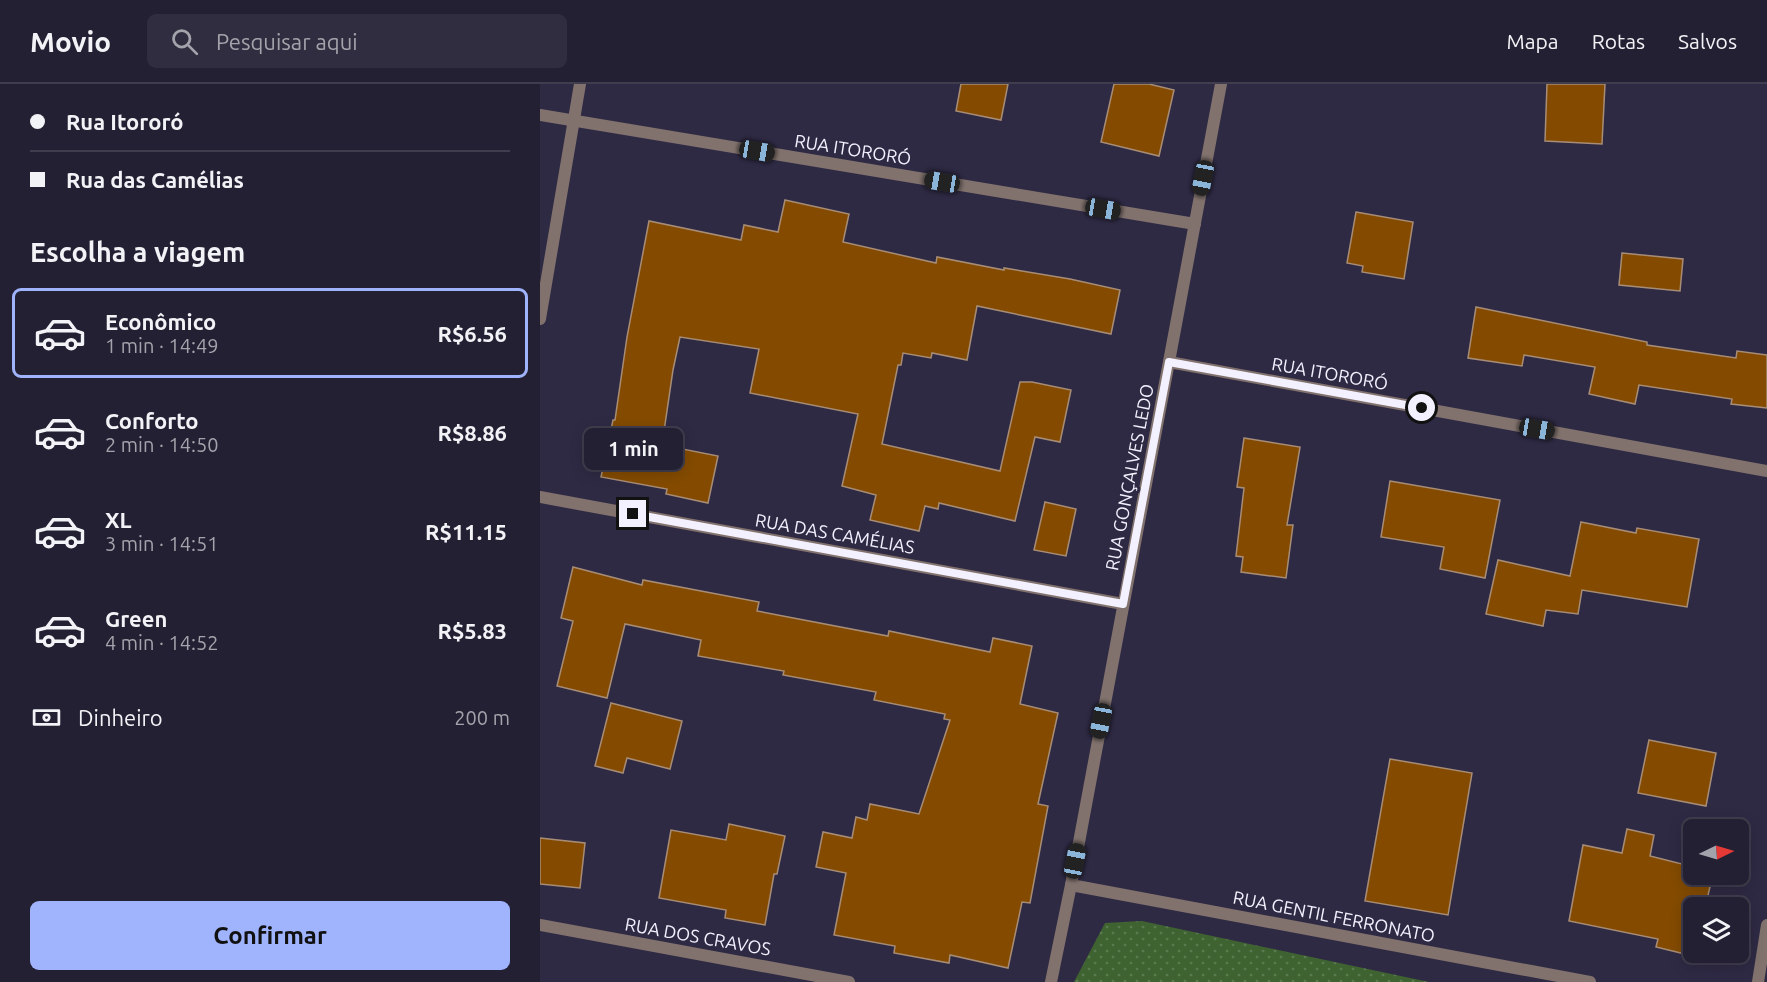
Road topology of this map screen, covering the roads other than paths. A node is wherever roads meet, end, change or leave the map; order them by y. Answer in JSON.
{"nodes":[{"id":1,"x":580,"y":84,"type":"edge"},
{"id":2,"x":1221,"y":84,"type":"edge"},
{"id":3,"x":540,"y":115,"type":"edge"},
{"id":4,"x":573,"y":121,"type":"junction"},
{"id":5,"x":1195,"y":224,"type":"junction"},
{"id":6,"x":540,"y":319,"type":"edge"},
{"id":7,"x":1169,"y":362,"type":"junction"},
{"id":8,"x":1767,"y":471,"type":"edge"},
{"id":9,"x":540,"y":497,"type":"edge"},
{"id":10,"x":1123,"y":604,"type":"junction"},
{"id":11,"x":1071,"y":885,"type":"junction"},
{"id":12,"x":540,"y":925,"type":"edge"},
{"id":13,"x":1767,"y":925,"type":"edge"},
{"id":14,"x":849,"y":982,"type":"edge"},
{"id":15,"x":1051,"y":982,"type":"edge"},
{"id":16,"x":1590,"y":982,"type":"edge"},
{"id":17,"x":1758,"y":982,"type":"edge"}],
"edges":[{"from":1,"to":4,"type":"street"},
{"from":2,"to":5,"type":"street","name":"RUA GONÇALVES LEDO"},
{"from":3,"to":4,"type":"street","name":"RUA ITORORÓ"},
{"from":4,"to":5,"type":"street","name":"RUA ITORORÓ"},
{"from":4,"to":6,"type":"street"},
{"from":5,"to":7,"type":"street","name":"RUA GONÇALVES LEDO"},
{"from":7,"to":8,"type":"street","name":"RUA ITORORÓ"},
{"from":7,"to":10,"type":"street","name":"RUA GONÇALVES LEDO"},
{"from":9,"to":10,"type":"street","name":"RUA DAS CAMÉLIAS"},
{"from":10,"to":11,"type":"street","name":"RUA GONÇALVES LEDO"},
{"from":11,"to":15,"type":"street","name":"RUA GONÇALVES LEDO"},
{"from":11,"to":16,"type":"street","name":"RUA GENTIL FERRONATO"},
{"from":12,"to":14,"type":"street","name":"RUA DOS CRAVOS"},
{"from":13,"to":17,"type":"street"}]}
